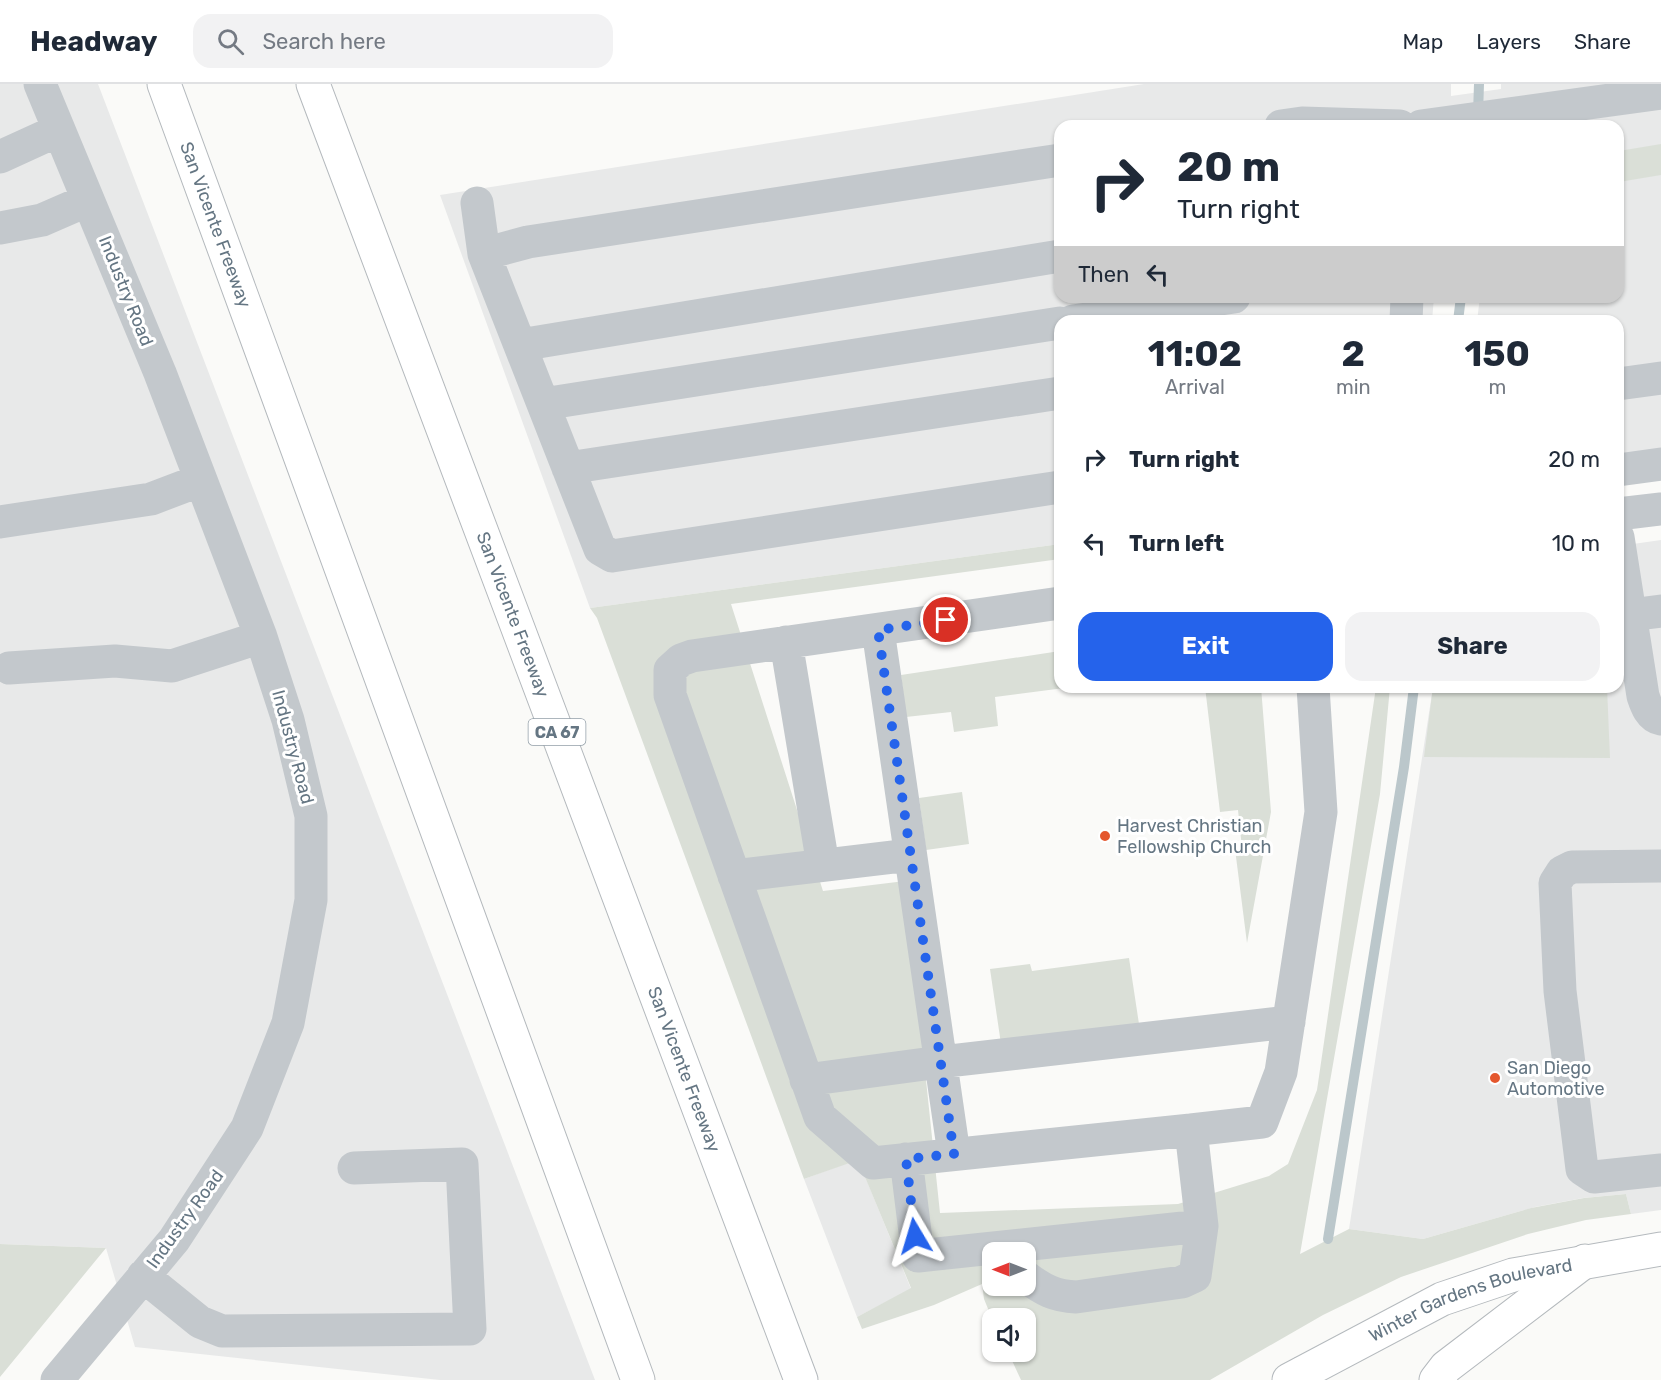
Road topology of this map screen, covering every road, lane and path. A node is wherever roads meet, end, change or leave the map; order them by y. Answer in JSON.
{"nodes":[{"id":1,"x":40,"y":84,"type":"edge"},
{"id":2,"x":164,"y":84,"type":"edge"},
{"id":3,"x":313,"y":84,"type":"edge"},
{"id":4,"x":1661,"y":93,"type":"edge"},
{"id":5,"x":1472,"y":120,"type":"edge"},
{"id":6,"x":59,"y":130,"type":"junction"},
{"id":7,"x":0,"y":157,"type":"edge"},
{"id":8,"x":1054,"y":161,"type":"edge"},
{"id":9,"x":88,"y":200,"type":"junction"},
{"id":10,"x":477,"y":203,"type":"dead end"},
{"id":11,"x":0,"y":228,"type":"edge"},
{"id":12,"x":484,"y":254,"type":"junction"},
{"id":13,"x":1054,"y":257,"type":"edge"},
{"id":14,"x":1194,"y":303,"type":"edge"},
{"id":15,"x":1113,"y":315,"type":"edge"},
{"id":16,"x":1054,"y":324,"type":"edge"},
{"id":17,"x":520,"y":345,"type":"junction"},
{"id":18,"x":1661,"y":378,"type":"edge"},
{"id":19,"x":1624,"y":383,"type":"edge"},
{"id":20,"x":1054,"y":394,"type":"edge"},
{"id":21,"x":543,"y":404,"type":"junction"},
{"id":22,"x":1661,"y":464,"type":"edge"},
{"id":23,"x":568,"y":468,"type":"junction"},
{"id":24,"x":1624,"y":469,"type":"edge"},
{"id":25,"x":201,"y":480,"type":"junction"},
{"id":26,"x":1054,"y":488,"type":"edge"},
{"id":27,"x":1661,"y":509,"type":"edge"},
{"id":28,"x":1624,"y":513,"type":"edge"},
{"id":29,"x":0,"y":522,"type":"edge"},
{"id":30,"x":1624,"y":553,"type":"edge"},
{"id":31,"x":1054,"y":604,"type":"edge"},
{"id":32,"x":1646,"y":613,"type":"edge"},
{"id":33,"x":878,"y":630,"type":"junction"},
{"id":34,"x":261,"y":637,"type":"junction"},
{"id":35,"x":786,"y":642,"type":"junction"},
{"id":36,"x":9,"y":668,"type":"dead end"},
{"id":37,"x":1313,"y":693,"type":"edge"},
{"id":38,"x":1661,"y":719,"type":"edge"},
{"id":39,"x":910,"y":855,"type":"junction"},
{"id":40,"x":823,"y":865,"type":"junction"},
{"id":41,"x":1661,"y":866,"type":"edge"},
{"id":42,"x":735,"y":876,"type":"junction"},
{"id":43,"x":1289,"y":1022,"type":"junction"},
{"id":44,"x":940,"y":1062,"type":"junction"},
{"id":45,"x":806,"y":1080,"type":"junction"},
{"id":46,"x":1191,"y":1130,"type":"junction"},
{"id":47,"x":954,"y":1154,"type":"junction"},
{"id":48,"x":906,"y":1159,"type":"junction"},
{"id":49,"x":354,"y":1168,"type":"dead end"},
{"id":50,"x":1661,"y":1170,"type":"edge"},
{"id":51,"x":1202,"y":1226,"type":"junction"},
{"id":52,"x":1036,"y":1245,"type":"edge"},
{"id":53,"x":1661,"y":1249,"type":"edge"},
{"id":54,"x":982,"y":1251,"type":"edge"},
{"id":55,"x":1585,"y":1261,"type":"junction"},
{"id":56,"x":143,"y":1276,"type":"junction"},
{"id":57,"x":1036,"y":1285,"type":"edge"},
{"id":58,"x":1300,"y":1378,"type":"edge"},
{"id":59,"x":57,"y":1380,"type":"edge"},
{"id":60,"x":638,"y":1380,"type":"edge"},
{"id":61,"x":801,"y":1380,"type":"edge"},
{"id":62,"x":1436,"y":1380,"type":"edge"}],
"edges":[{"from":1,"to":6,"type":"street","name":"Industry Road"},
{"from":2,"to":60,"type":"main road","name":"San Vicente Freeway"},
{"from":3,"to":61,"type":"main road","name":"San Vicente Freeway","number":"CA 67"},
{"from":4,"to":5,"type":"street"},
{"from":6,"to":7,"type":"street"},
{"from":6,"to":9,"type":"street","name":"Industry Road"},
{"from":8,"to":12,"type":"street"},
{"from":9,"to":11,"type":"street"},
{"from":9,"to":25,"type":"street","name":"Industry Road"},
{"from":10,"to":12,"type":"street"},
{"from":12,"to":17,"type":"street"},
{"from":13,"to":17,"type":"street"},
{"from":14,"to":15,"type":"street"},
{"from":16,"to":21,"type":"street"},
{"from":17,"to":21,"type":"street"},
{"from":18,"to":19,"type":"street"},
{"from":20,"to":23,"type":"street"},
{"from":21,"to":23,"type":"street"},
{"from":22,"to":24,"type":"street"},
{"from":23,"to":26,"type":"street"},
{"from":25,"to":29,"type":"street"},
{"from":25,"to":34,"type":"street","name":"Industry Road"},
{"from":27,"to":28,"type":"street"},
{"from":30,"to":32,"type":"street"},
{"from":31,"to":33,"type":"street"},
{"from":32,"to":38,"type":"street"},
{"from":33,"to":35,"type":"street"},
{"from":33,"to":39,"type":"street"},
{"from":34,"to":36,"type":"street"},
{"from":34,"to":56,"type":"street","name":"Industry Road"},
{"from":35,"to":40,"type":"street"},
{"from":35,"to":42,"type":"street"},
{"from":37,"to":43,"type":"street"},
{"from":39,"to":40,"type":"street"},
{"from":39,"to":44,"type":"street"},
{"from":40,"to":42,"type":"street"},
{"from":41,"to":50,"type":"street"},
{"from":42,"to":45,"type":"street"},
{"from":43,"to":44,"type":"street"},
{"from":43,"to":46,"type":"street"},
{"from":44,"to":45,"type":"street"},
{"from":44,"to":47,"type":"street"},
{"from":45,"to":48,"type":"street"},
{"from":46,"to":47,"type":"street"},
{"from":46,"to":51,"type":"street"},
{"from":47,"to":48,"type":"street"},
{"from":48,"to":54,"type":"street"},
{"from":49,"to":56,"type":"street"},
{"from":51,"to":52,"type":"street"},
{"from":51,"to":57,"type":"street"},
{"from":53,"to":55,"type":"main road","name":"Winter Gardens Boulevard"},
{"from":55,"to":58,"type":"main road","name":"Winter Gardens Boulevard"},
{"from":55,"to":62,"type":"main road"},
{"from":56,"to":59,"type":"street","name":"Industry Road"}]}
